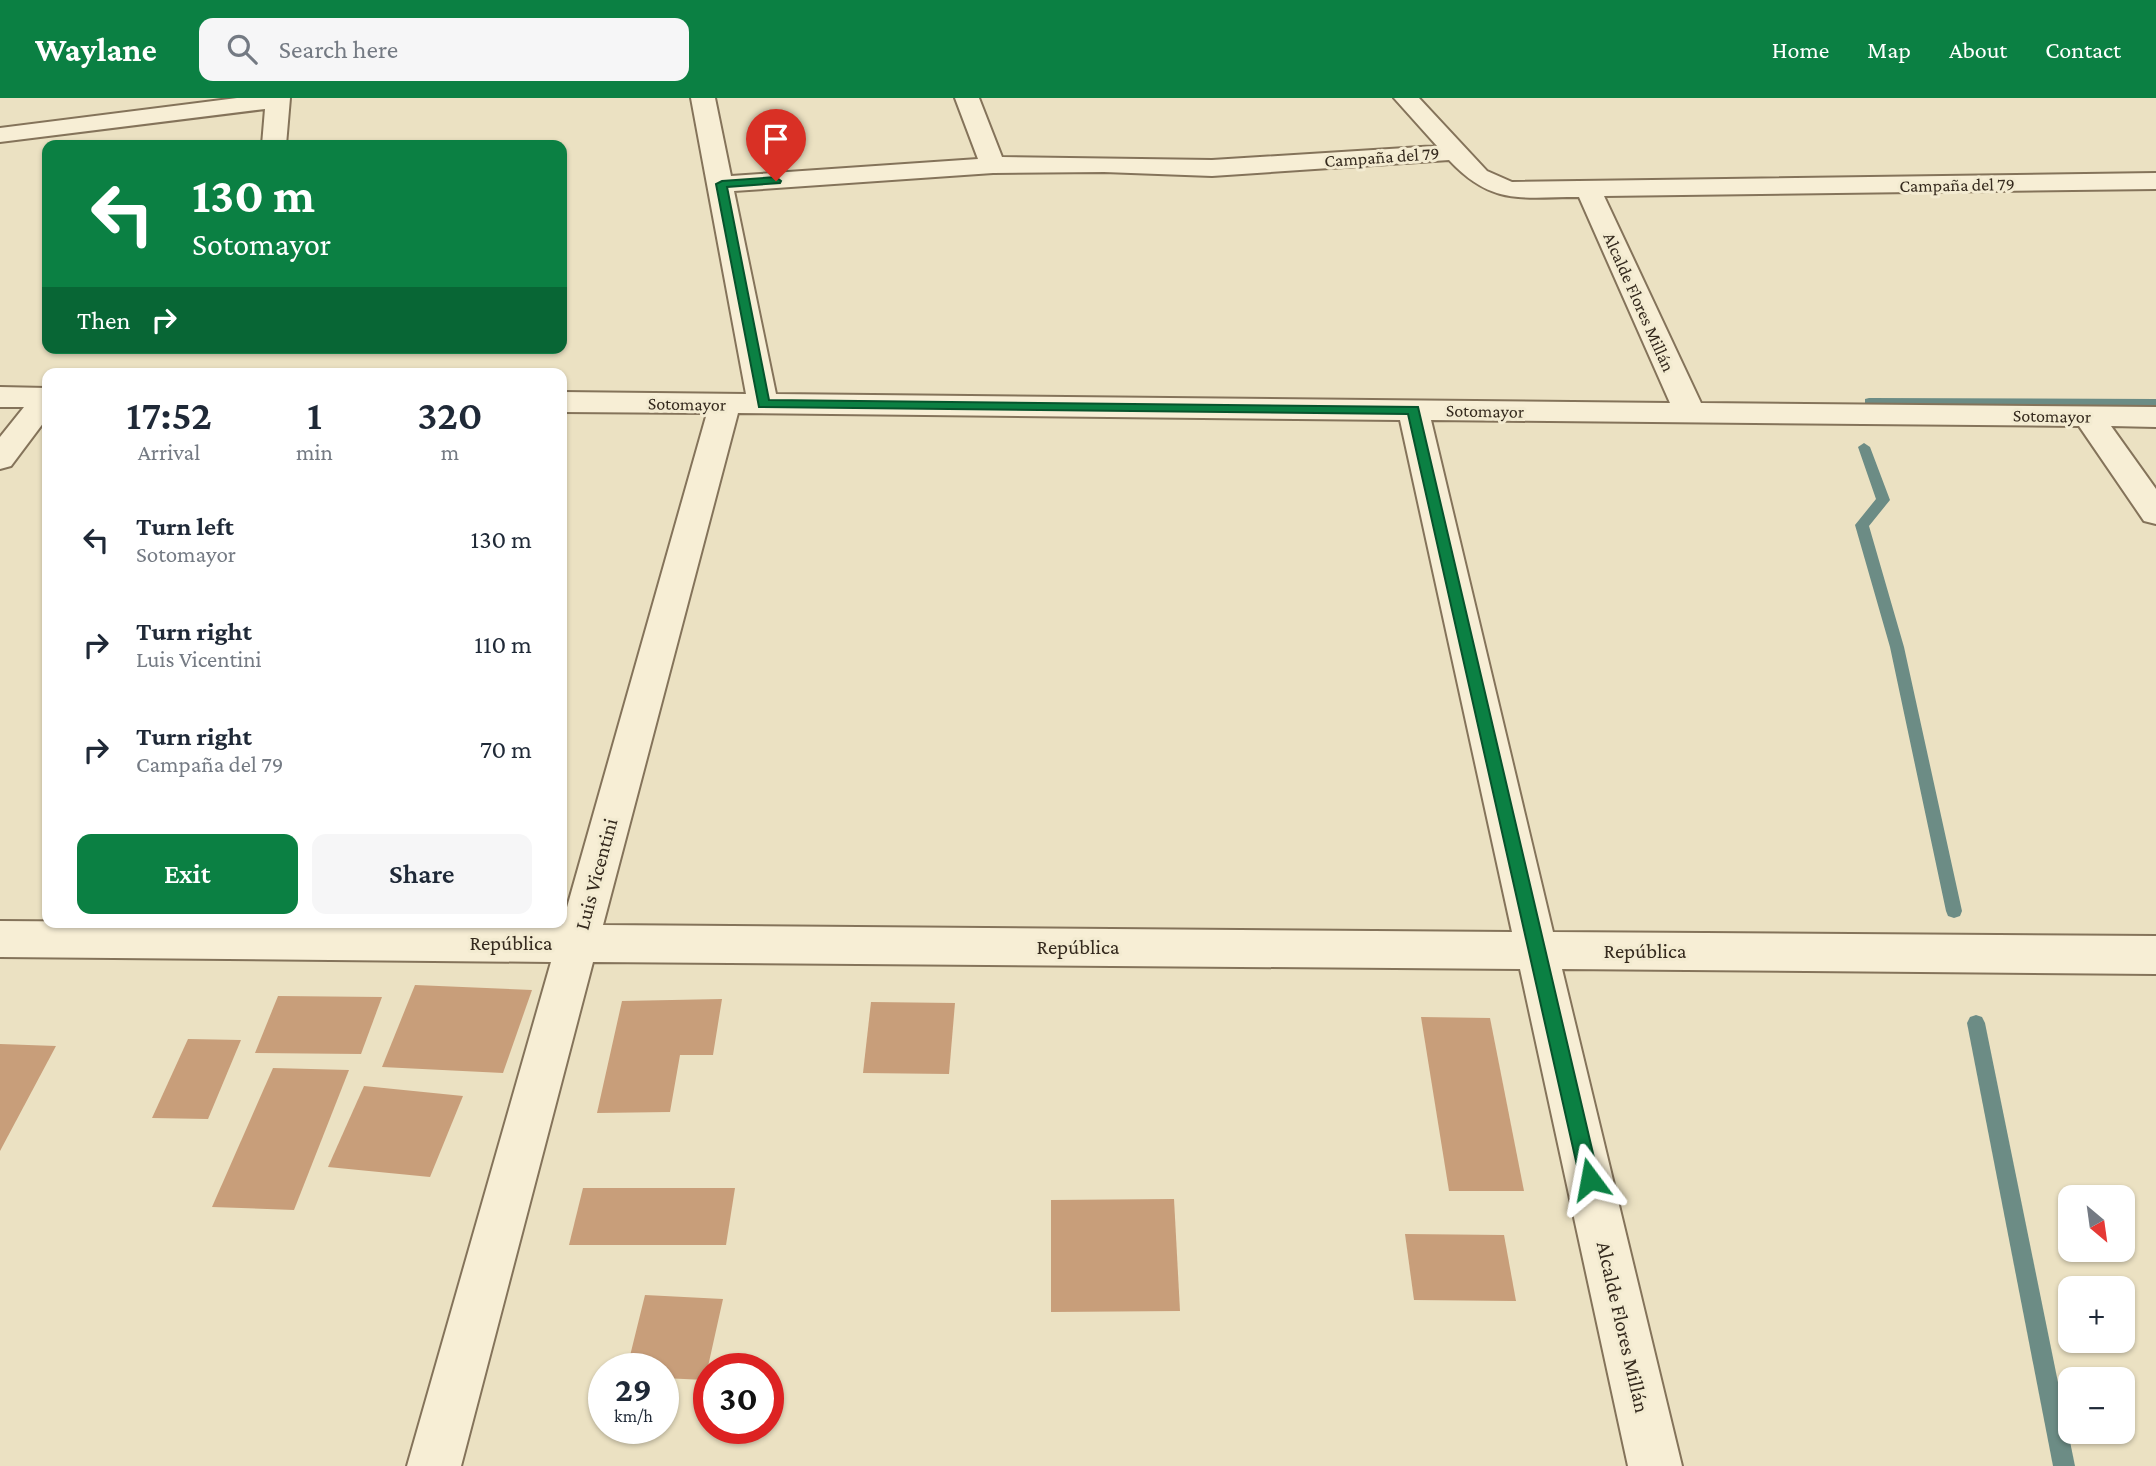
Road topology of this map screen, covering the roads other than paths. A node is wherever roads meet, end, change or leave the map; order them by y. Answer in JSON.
{"nodes":[{"id":1,"x":703,"y":98,"type":"edge"},
{"id":2,"x":967,"y":98,"type":"edge"},
{"id":3,"x":1406,"y":98,"type":"edge"},
{"id":4,"x":278,"y":99,"type":"edge"},
{"id":5,"x":0,"y":135,"type":"edge"},
{"id":6,"x":274,"y":140,"type":"edge"},
{"id":7,"x":1454,"y":152,"type":"junction"},
{"id":8,"x":993,"y":165,"type":"junction"},
{"id":9,"x":2156,"y":181,"type":"edge"},
{"id":10,"x":722,"y":184,"type":"junction"},
{"id":11,"x":1589,"y":191,"type":"junction"},
{"id":12,"x":0,"y":397,"type":"edge"},
{"id":13,"x":42,"y":397,"type":"edge"},
{"id":14,"x":567,"y":402,"type":"edge"},
{"id":15,"x":42,"y":403,"type":"edge"},
{"id":16,"x":744,"y":404,"type":"junction"},
{"id":17,"x":1413,"y":410,"type":"junction"},
{"id":18,"x":1690,"y":413,"type":"junction"},
{"id":19,"x":2088,"y":417,"type":"junction"},
{"id":20,"x":2156,"y":417,"type":"edge"},
{"id":21,"x":0,"y":458,"type":"edge"},
{"id":22,"x":2156,"y":513,"type":"edge"},
{"id":23,"x":0,"y":939,"type":"edge"},
{"id":24,"x":577,"y":943,"type":"junction"},
{"id":25,"x":1537,"y":950,"type":"junction"},
{"id":26,"x":2156,"y":955,"type":"edge"},
{"id":27,"x":434,"y":1466,"type":"edge"},
{"id":28,"x":1655,"y":1466,"type":"edge"}],
"edges":[{"from":1,"to":10,"type":"street","name":"Luis Vicentini"},
{"from":2,"to":8,"type":"street"},
{"from":3,"to":7,"type":"street"},
{"from":4,"to":5,"type":"street"},
{"from":4,"to":6,"type":"street"},
{"from":7,"to":8,"type":"street","name":"Campaña del 79"},
{"from":7,"to":11,"type":"street","name":"Campaña del 79"},
{"from":8,"to":10,"type":"street","name":"Campaña del 79"},
{"from":9,"to":11,"type":"street","name":"Campaña del 79"},
{"from":10,"to":16,"type":"street","name":"Luis Vicentini"},
{"from":11,"to":18,"type":"street","name":"Alcalde Flores Millán"},
{"from":12,"to":13,"type":"street"},
{"from":14,"to":16,"type":"street","name":"Sotomayor"},
{"from":15,"to":21,"type":"street"},
{"from":16,"to":17,"type":"street","name":"Sotomayor"},
{"from":16,"to":24,"type":"street","name":"Luis Vicentini"},
{"from":17,"to":18,"type":"street","name":"Sotomayor"},
{"from":17,"to":25,"type":"street","name":"Alcalde Flores Millán"},
{"from":18,"to":19,"type":"street","name":"Sotomayor"},
{"from":19,"to":20,"type":"street","name":"Sotomayor"},
{"from":19,"to":22,"type":"street"},
{"from":23,"to":24,"type":"street","name":"República"},
{"from":24,"to":25,"type":"street","name":"República"},
{"from":24,"to":27,"type":"street","name":"Luis Vicentini"},
{"from":25,"to":26,"type":"street","name":"República"},
{"from":25,"to":28,"type":"street","name":"Alcalde Flores Millán"}]}
